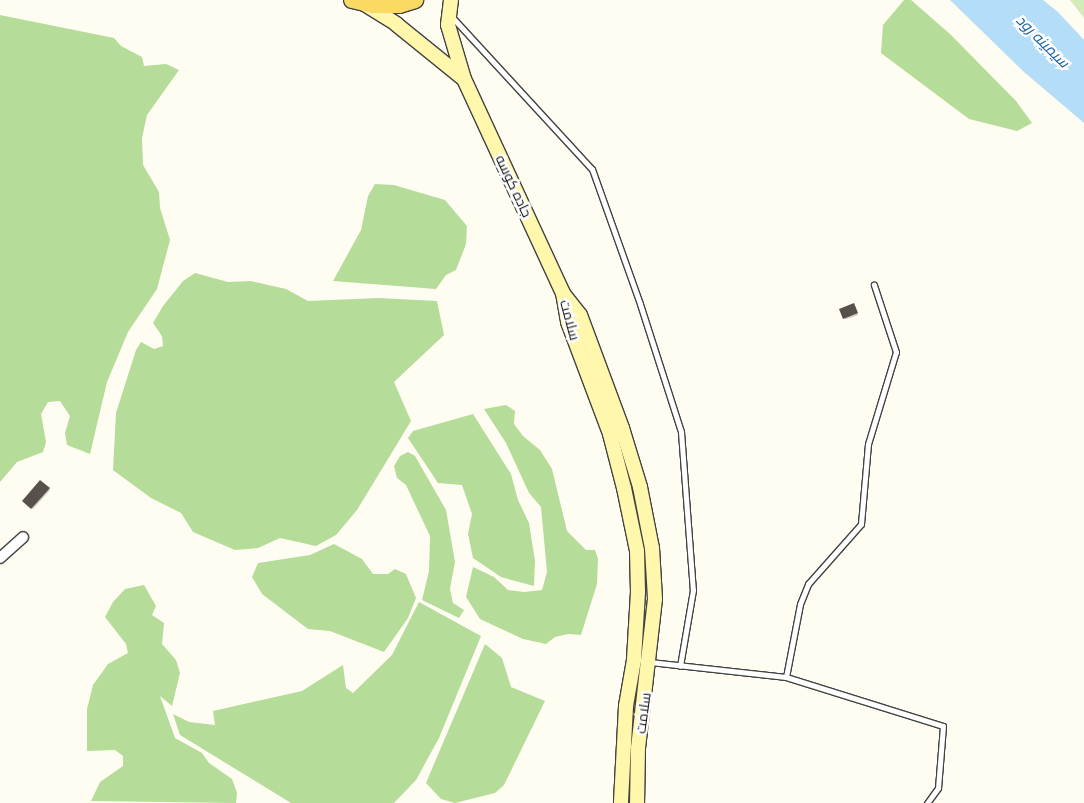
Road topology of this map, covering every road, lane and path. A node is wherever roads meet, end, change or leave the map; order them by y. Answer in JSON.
{"nodes":[{"id":1,"x":415,"y":0,"type":"edge"},
{"id":2,"x":359,"y":1,"type":"edge"},
{"id":3,"x":450,"y":6,"type":"edge"},
{"id":4,"x":464,"y":79,"type":"junction"},
{"id":5,"x":874,"y":285,"type":"dead end"},
{"id":6,"x":563,"y":293,"type":"junction"},
{"id":7,"x":23,"y":537,"type":"dead end"},
{"id":8,"x":0,"y":558,"type":"edge"},
{"id":9,"x":634,"y":660,"type":"junction"},
{"id":10,"x":650,"y":662,"type":"junction"},
{"id":11,"x":680,"y":666,"type":"junction"},
{"id":12,"x":786,"y":677,"type":"junction"},
{"id":13,"x":621,"y":803,"type":"edge"},
{"id":14,"x":637,"y":803,"type":"edge"},
{"id":15,"x":927,"y":803,"type":"edge"}],
"edges":[{"from":1,"to":2,"type":"main road"},
{"from":2,"to":4,"type":"main road","name":"جاده کوسه"},
{"from":3,"to":4,"type":"main road","name":"جاده کوسه"},
{"from":3,"to":11,"type":"lane"},
{"from":4,"to":6,"type":"main road","name":"جاده کوسه"},
{"from":5,"to":12,"type":"lane"},
{"from":6,"to":9,"type":"main road","name":"سلامت"},
{"from":6,"to":10,"type":"main road","name":"سلامت"},
{"from":7,"to":8,"type":"street"},
{"from":9,"to":10,"type":"main road"},
{"from":9,"to":13,"type":"main road","name":"سلامت"},
{"from":10,"to":11,"type":"lane"},
{"from":10,"to":14,"type":"main road","name":"سلامت"},
{"from":11,"to":12,"type":"lane"},
{"from":12,"to":15,"type":"lane"}]}
